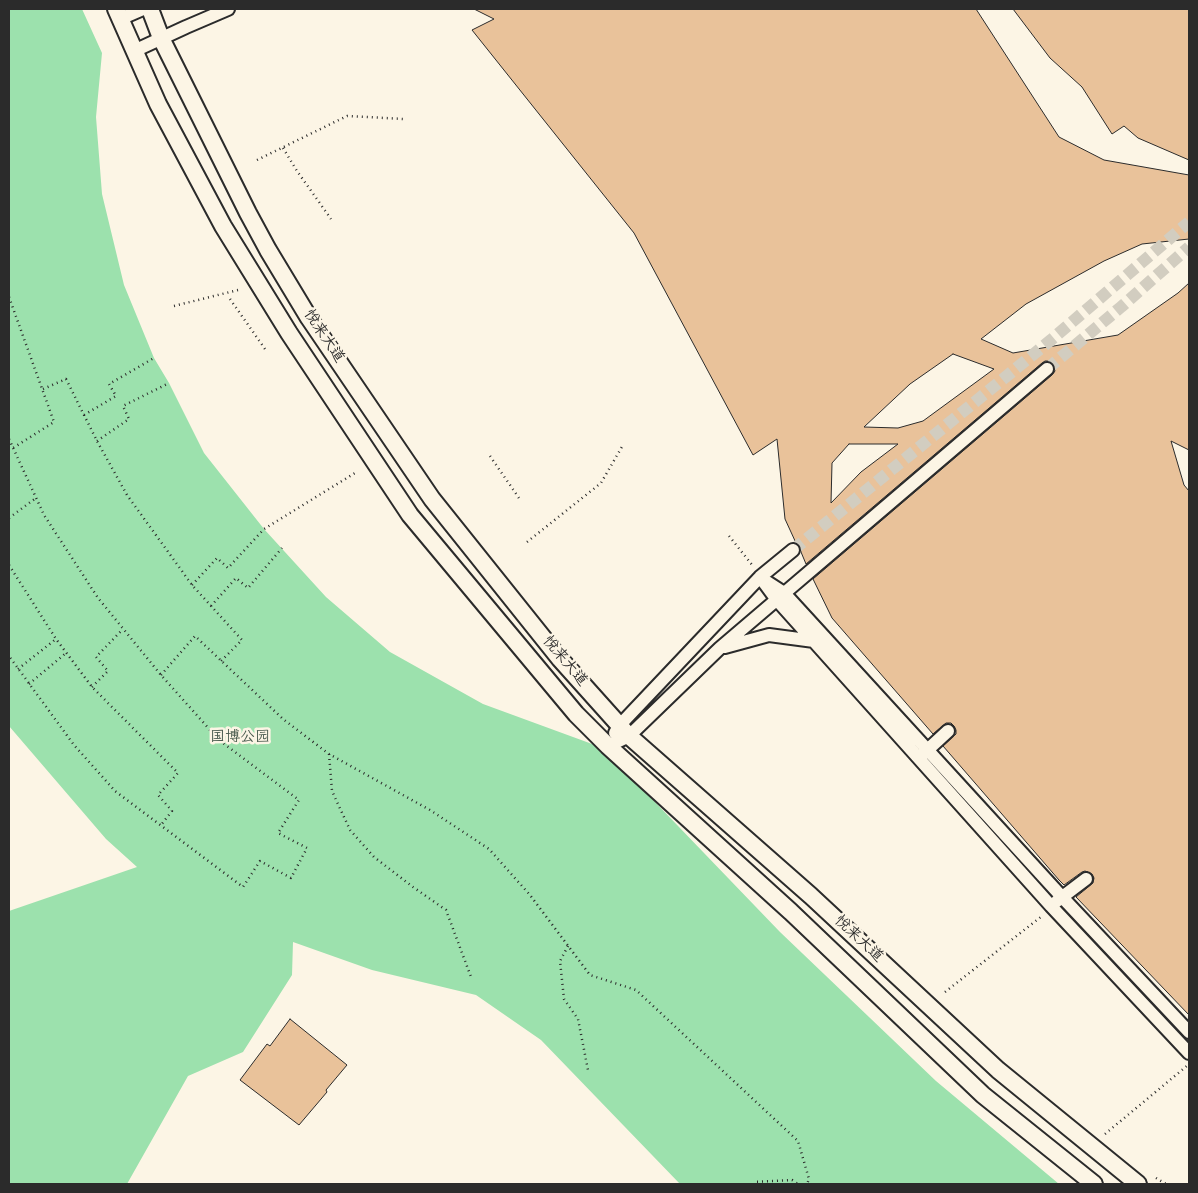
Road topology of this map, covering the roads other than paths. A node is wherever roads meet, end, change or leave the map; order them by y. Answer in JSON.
{"nodes":[{"id":1,"x":143,"y":9,"type":"edge"},
{"id":2,"x":150,"y":9,"type":"edge"},
{"id":3,"x":228,"y":9,"type":"edge"},
{"id":4,"x":118,"y":14,"type":"edge"},
{"id":5,"x":161,"y":38,"type":"junction"},
{"id":6,"x":134,"y":51,"type":"junction"},
{"id":7,"x":1047,"y":369,"type":"tunnel mouth"},
{"id":8,"x":794,"y":550,"type":"tunnel mouth"},
{"id":9,"x":760,"y":577,"type":"junction"},
{"id":10,"x":781,"y":597,"type":"junction"},
{"id":11,"x":814,"y":641,"type":"junction"},
{"id":12,"x":720,"y":648,"type":"junction"},
{"id":13,"x":624,"y":731,"type":"junction"},
{"id":14,"x":948,"y":731,"type":"dead end"},
{"id":15,"x":608,"y":746,"type":"junction"},
{"id":16,"x":923,"y":754,"type":"junction"},
{"id":17,"x":1086,"y":879,"type":"dead end"},
{"id":18,"x":1062,"y":897,"type":"junction"},
{"id":19,"x":1051,"y":906,"type":"junction"},
{"id":20,"x":1189,"y":1032,"type":"edge"},
{"id":21,"x":1189,"y":1053,"type":"edge"},
{"id":22,"x":1094,"y":1184,"type":"edge"},
{"id":23,"x":1138,"y":1184,"type":"edge"}],
"edges":[{"from":1,"to":4,"type":"street"},
{"from":2,"to":5,"type":"main road","name":"悦来大道"},
{"from":3,"to":5,"type":"street"},
{"from":4,"to":6,"type":"main road","name":"悦来大道"},
{"from":5,"to":6,"type":"street"},
{"from":5,"to":13,"type":"main road","name":"悦来大道"},
{"from":6,"to":15,"type":"main road","name":"悦来大道"},
{"from":7,"to":10,"type":"street"},
{"from":8,"to":9,"type":"street"},
{"from":9,"to":10,"type":"street"},
{"from":9,"to":13,"type":"street"},
{"from":10,"to":11,"type":"street"},
{"from":10,"to":12,"type":"street"},
{"from":10,"to":16,"type":"street"},
{"from":11,"to":12,"type":"street"},
{"from":11,"to":16,"type":"street"},
{"from":12,"to":13,"type":"street"},
{"from":13,"to":15,"type":"street"},
{"from":13,"to":23,"type":"main road","name":"悦来大道"},
{"from":14,"to":16,"type":"street"},
{"from":15,"to":22,"type":"main road","name":"悦来大道"},
{"from":16,"to":18,"type":"street"},
{"from":16,"to":19,"type":"street"},
{"from":17,"to":18,"type":"street"},
{"from":18,"to":19,"type":"street"},
{"from":18,"to":20,"type":"street"},
{"from":19,"to":21,"type":"street"}]}
